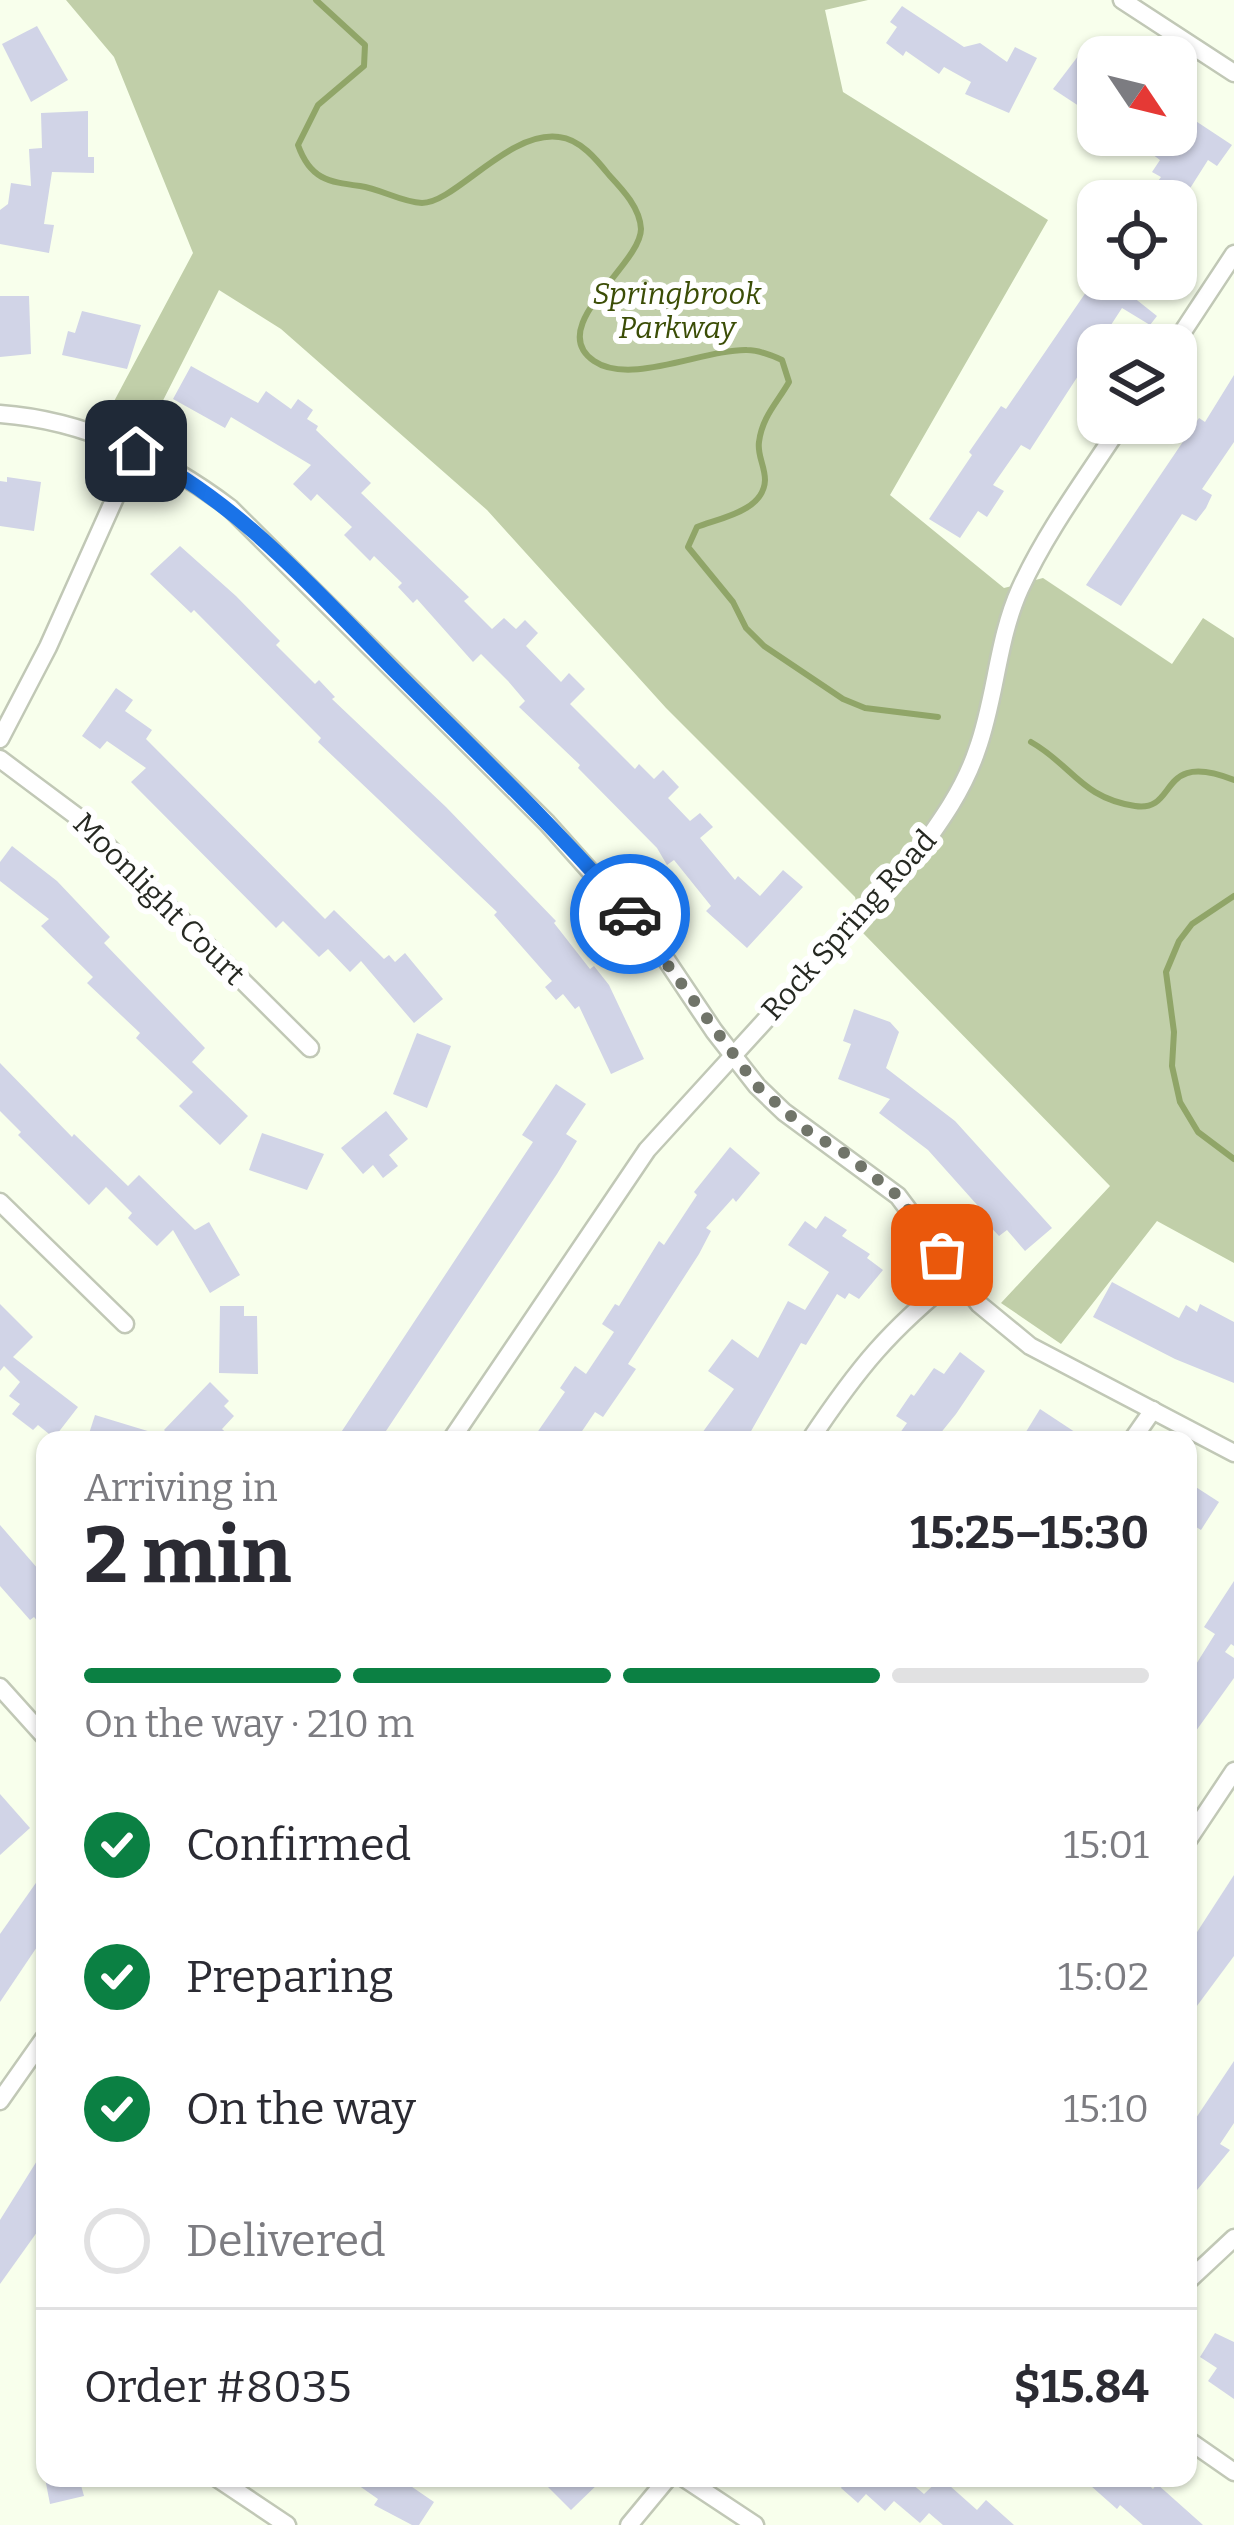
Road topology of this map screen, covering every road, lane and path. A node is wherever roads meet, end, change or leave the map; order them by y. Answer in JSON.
{"nodes":[{"id":1,"x":1122,"y":0,"type":"edge"},
{"id":2,"x":1234,"y":73,"type":"edge"},
{"id":3,"x":1234,"y":254,"type":"edge"},
{"id":4,"x":1188,"y":324,"type":"edge"},
{"id":5,"x":0,"y":414,"type":"edge"},
{"id":6,"x":1108,"y":444,"type":"edge"},
{"id":7,"x":136,"y":451,"type":"junction"},
{"id":8,"x":0,"y":739,"type":"edge"},
{"id":9,"x":0,"y":759,"type":"edge"},
{"id":10,"x":310,"y":1048,"type":"dead end"},
{"id":11,"x":731,"y":1056,"type":"junction"},
{"id":12,"x":0,"y":1202,"type":"edge"},
{"id":13,"x":958,"y":1275,"type":"junction"},
{"id":14,"x":125,"y":1324,"type":"dead end"},
{"id":15,"x":1153,"y":1410,"type":"junction"},
{"id":16,"x":457,"y":1431,"type":"edge"},
{"id":17,"x":816,"y":1431,"type":"edge"},
{"id":18,"x":1138,"y":1431,"type":"edge"},
{"id":19,"x":1193,"y":1431,"type":"edge"},
{"id":20,"x":1197,"y":1433,"type":"edge"},
{"id":21,"x":1234,"y":1453,"type":"edge"},
{"id":22,"x":0,"y":1687,"type":"edge"},
{"id":23,"x":36,"y":1727,"type":"edge"},
{"id":24,"x":1234,"y":1771,"type":"edge"},
{"id":25,"x":1197,"y":1826,"type":"edge"},
{"id":26,"x":36,"y":2050,"type":"edge"},
{"id":27,"x":0,"y":2101,"type":"edge"},
{"id":28,"x":1234,"y":2238,"type":"edge"},
{"id":29,"x":1197,"y":2273,"type":"edge"},
{"id":30,"x":1197,"y":2446,"type":"edge"},
{"id":31,"x":1234,"y":2472,"type":"edge"},
{"id":32,"x":231,"y":2487,"type":"edge"},
{"id":33,"x":661,"y":2487,"type":"edge"},
{"id":34,"x":698,"y":2487,"type":"edge"},
{"id":35,"x":287,"y":2525,"type":"edge"},
{"id":36,"x":629,"y":2525,"type":"edge"},
{"id":37,"x":755,"y":2525,"type":"edge"}],
"edges":[{"from":1,"to":2,"type":"street"},
{"from":3,"to":4,"type":"street"},
{"from":5,"to":7,"type":"street"},
{"from":6,"to":11,"type":"street","name":"Rock Spring Road"},
{"from":7,"to":8,"type":"street"},
{"from":7,"to":11,"type":"street"},
{"from":9,"to":10,"type":"street","name":"Moonlight Court"},
{"from":11,"to":13,"type":"street"},
{"from":11,"to":16,"type":"street","name":"Rock Spring Road"},
{"from":12,"to":14,"type":"street"},
{"from":13,"to":15,"type":"street"},
{"from":13,"to":17,"type":"street"},
{"from":15,"to":18,"type":"street"},
{"from":15,"to":19,"type":"street"},
{"from":20,"to":21,"type":"street"},
{"from":22,"to":23,"type":"street"},
{"from":24,"to":25,"type":"street"},
{"from":26,"to":27,"type":"street"},
{"from":28,"to":29,"type":"street"},
{"from":30,"to":31,"type":"street"},
{"from":32,"to":35,"type":"street"},
{"from":33,"to":36,"type":"street"},
{"from":34,"to":37,"type":"street"}]}
